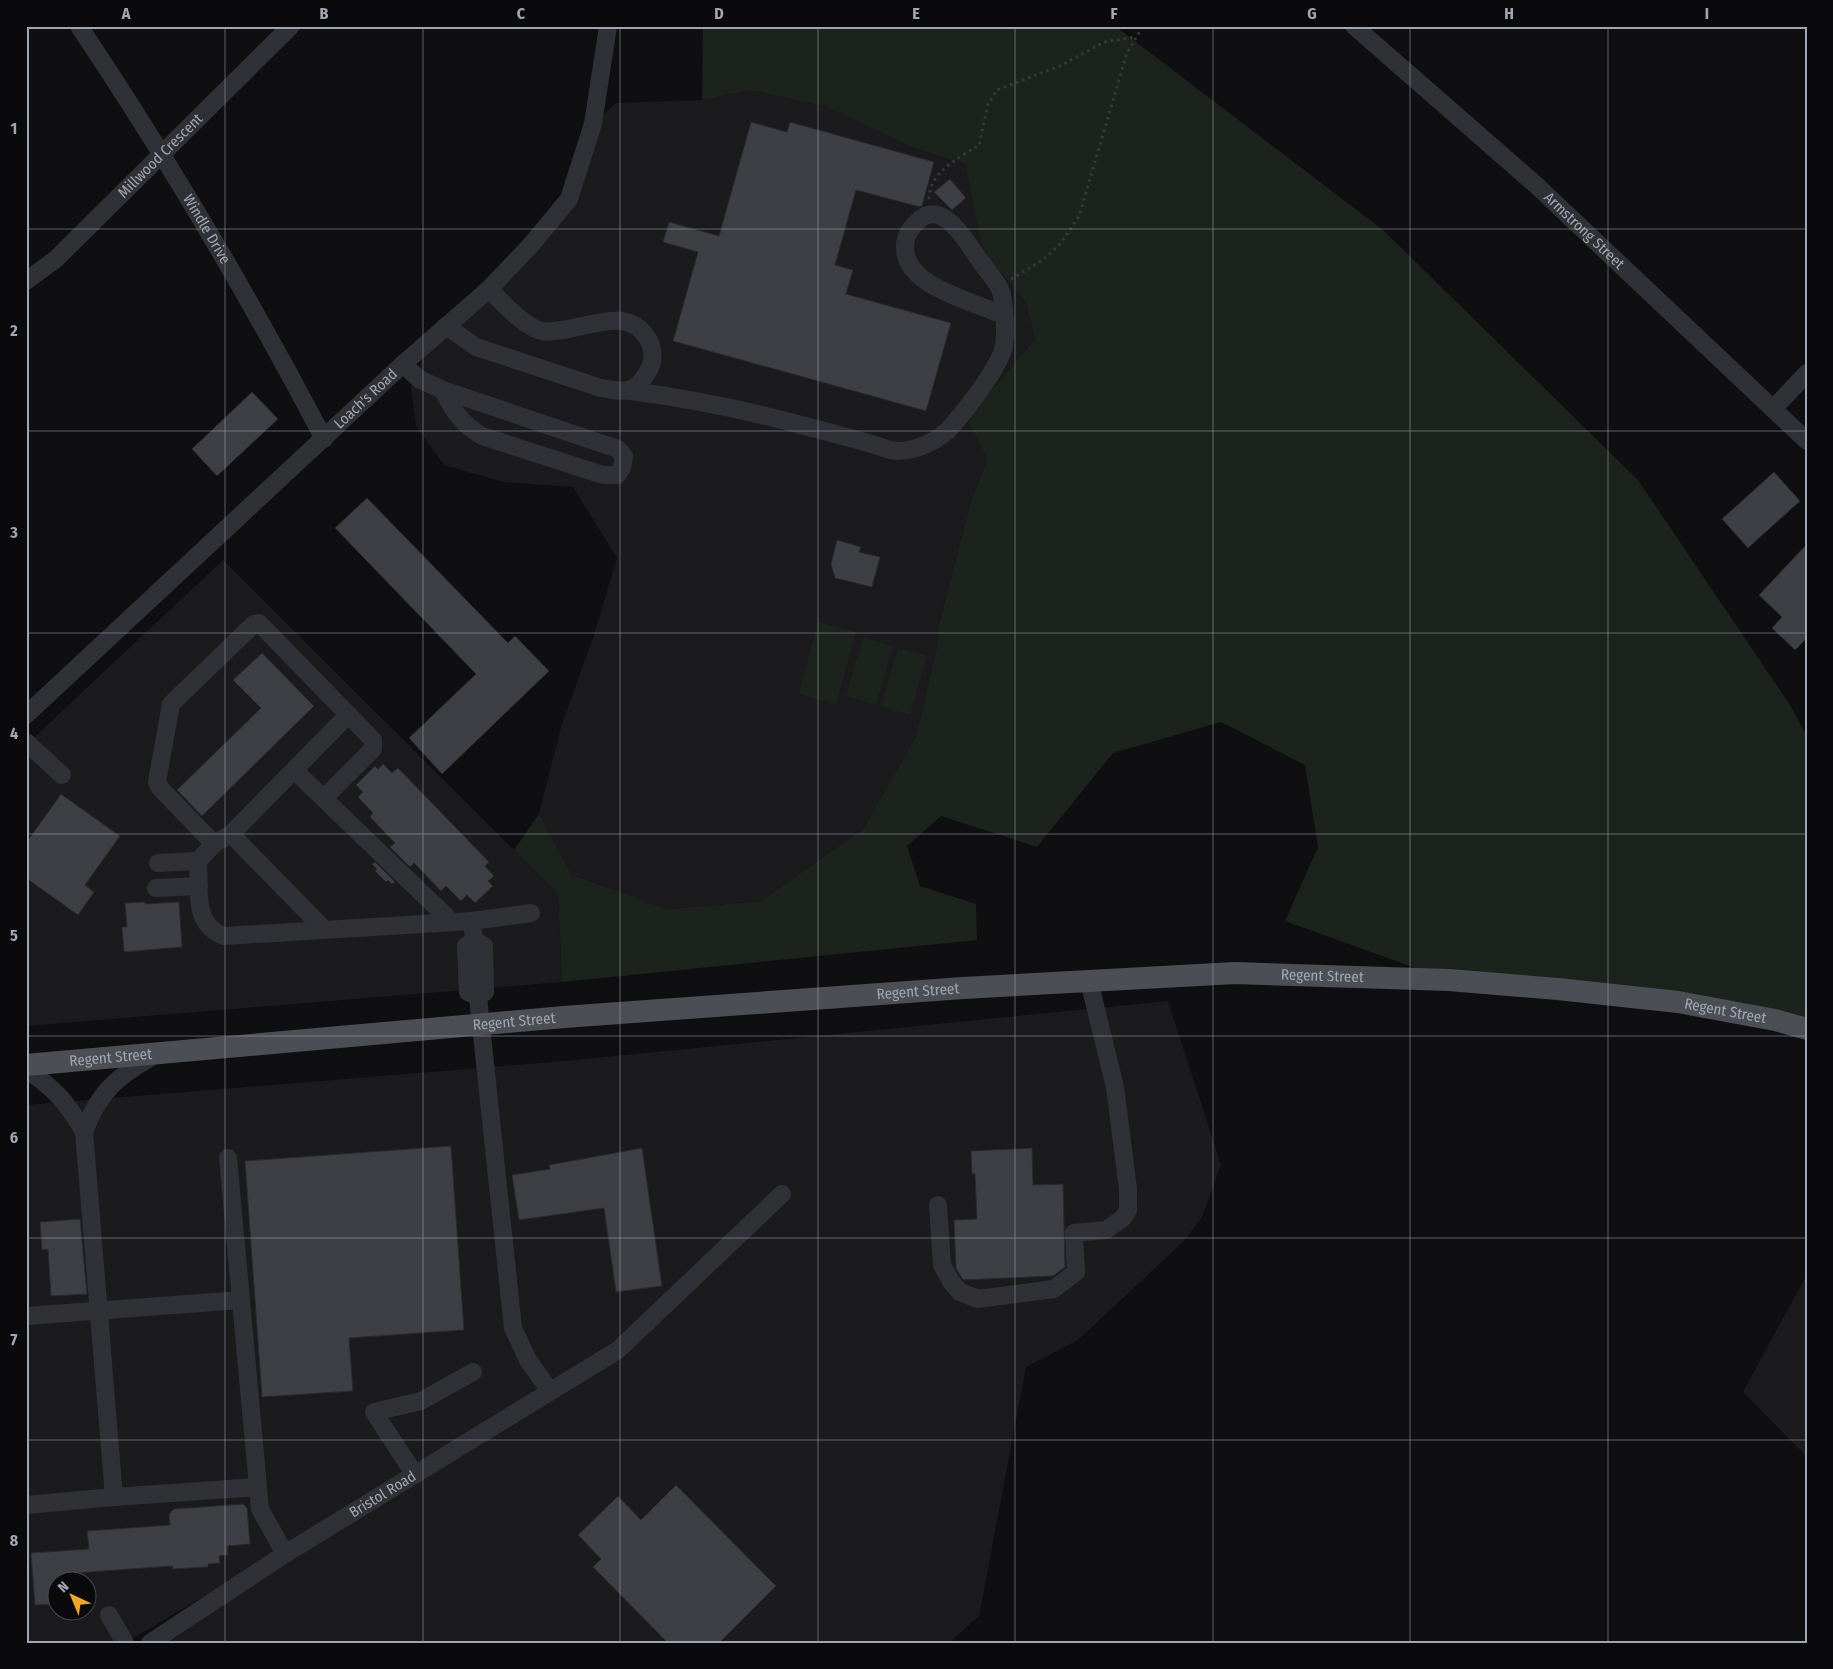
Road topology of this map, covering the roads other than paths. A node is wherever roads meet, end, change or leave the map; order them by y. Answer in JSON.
{"nodes":[{"id":1,"x":79,"y":26,"type":"edge"},
{"id":2,"x":291,"y":26,"type":"edge"},
{"id":3,"x":608,"y":26,"type":"edge"},
{"id":4,"x":1354,"y":26,"type":"edge"},
{"id":5,"x":160,"y":155,"type":"junction"},
{"id":6,"x":26,"y":281,"type":"edge"},
{"id":7,"x":488,"y":290,"type":"junction"},
{"id":8,"x":1004,"y":316,"type":"junction"},
{"id":9,"x":446,"y":326,"type":"junction"},
{"id":10,"x":403,"y":364,"type":"junction"},
{"id":11,"x":1807,"y":373,"type":"edge"},
{"id":12,"x":443,"y":390,"type":"junction"},
{"id":13,"x":631,"y":391,"type":"junction"},
{"id":14,"x":1773,"y":409,"type":"junction"},
{"id":15,"x":324,"y":439,"type":"junction"},
{"id":16,"x":1807,"y":441,"type":"edge"},
{"id":17,"x":26,"y":715,"type":"edge"},
{"id":18,"x":348,"y":715,"type":"junction"},
{"id":19,"x":26,"y":742,"type":"edge"},
{"id":20,"x":294,"y":770,"type":"junction"},
{"id":21,"x":62,"y":775,"type":"dead end"},
{"id":22,"x":324,"y":798,"type":"junction"},
{"id":23,"x":231,"y":834,"type":"junction"},
{"id":24,"x":214,"y":844,"type":"junction"},
{"id":25,"x":198,"y":861,"type":"junction"},
{"id":26,"x":158,"y":863,"type":"dead end"},
{"id":27,"x":199,"y":886,"type":"junction"},
{"id":28,"x":156,"y":888,"type":"dead end"},
{"id":29,"x":531,"y":913,"type":"dead end"},
{"id":30,"x":472,"y":921,"type":"junction"},
{"id":31,"x":452,"y":922,"type":"junction"},
{"id":32,"x":320,"y":930,"type":"junction"},
{"id":33,"x":1089,"y":981,"type":"junction"},
{"id":34,"x":480,"y":1024,"type":"junction"},
{"id":35,"x":1807,"y":1029,"type":"edge"},
{"id":36,"x":160,"y":1052,"type":"junction"},
{"id":37,"x":26,"y":1065,"type":"edge"},
{"id":38,"x":26,"y":1070,"type":"edge"},
{"id":39,"x":84,"y":1132,"type":"junction"},
{"id":40,"x":228,"y":1158,"type":"dead end"},
{"id":41,"x":782,"y":1194,"type":"dead end"},
{"id":42,"x":938,"y":1205,"type":"dead end"},
{"id":43,"x":241,"y":1300,"type":"junction"},
{"id":44,"x":99,"y":1310,"type":"junction"},
{"id":45,"x":26,"y":1316,"type":"edge"},
{"id":46,"x":472,"y":1372,"type":"dead end"},
{"id":47,"x":550,"y":1391,"type":"junction"},
{"id":48,"x":415,"y":1474,"type":"junction"},
{"id":49,"x":258,"y":1487,"type":"junction"},
{"id":50,"x":114,"y":1496,"type":"junction"},
{"id":51,"x":26,"y":1506,"type":"edge"},
{"id":52,"x":285,"y":1554,"type":"junction"},
{"id":53,"x":109,"y":1615,"type":"dead end"},
{"id":54,"x":125,"y":1643,"type":"edge"},
{"id":55,"x":150,"y":1643,"type":"edge"}],
"edges":[{"from":1,"to":5,"type":"street","name":"Windle Drive"},
{"from":2,"to":5,"type":"street","name":"Millwood Crescent"},
{"from":3,"to":7,"type":"street","name":"Loach's Road"},
{"from":4,"to":14,"type":"street","name":"Armstrong Street"},
{"from":5,"to":6,"type":"street","name":"Millwood Crescent"},
{"from":5,"to":15,"type":"street","name":"Windle Drive"},
{"from":7,"to":9,"type":"street","name":"Loach's Road"},
{"from":7,"to":13,"type":"street"},
{"from":8,"to":8,"type":"street"},
{"from":8,"to":13,"type":"street"},
{"from":9,"to":10,"type":"street","name":"Loach's Road"},
{"from":9,"to":13,"type":"street"},
{"from":10,"to":12,"type":"street"},
{"from":10,"to":15,"type":"street","name":"Loach's Road"},
{"from":11,"to":14,"type":"street"},
{"from":12,"to":12,"type":"street"},
{"from":14,"to":16,"type":"street","name":"Armstrong Street"},
{"from":15,"to":17,"type":"street","name":"Loach's Road"},
{"from":18,"to":20,"type":"street"},
{"from":18,"to":22,"type":"street"},
{"from":18,"to":24,"type":"street"},
{"from":19,"to":21,"type":"street"},
{"from":20,"to":22,"type":"street"},
{"from":20,"to":23,"type":"street"},
{"from":22,"to":31,"type":"street"},
{"from":23,"to":24,"type":"street"},
{"from":23,"to":32,"type":"street"},
{"from":24,"to":25,"type":"street"},
{"from":25,"to":26,"type":"street"},
{"from":25,"to":27,"type":"street"},
{"from":27,"to":28,"type":"street"},
{"from":27,"to":32,"type":"street"},
{"from":29,"to":30,"type":"street"},
{"from":30,"to":31,"type":"street"},
{"from":30,"to":34,"type":"street"},
{"from":31,"to":32,"type":"street"},
{"from":33,"to":34,"type":"main road","name":"Regent Street"},
{"from":33,"to":35,"type":"main road","name":"Regent Street"},
{"from":33,"to":42,"type":"street"},
{"from":34,"to":36,"type":"main road","name":"Regent Street"},
{"from":34,"to":47,"type":"street"},
{"from":36,"to":37,"type":"main road","name":"Regent Street"},
{"from":36,"to":39,"type":"street"},
{"from":38,"to":39,"type":"street"},
{"from":39,"to":44,"type":"street"},
{"from":40,"to":43,"type":"street"},
{"from":41,"to":47,"type":"street","name":"Bristol Road"},
{"from":43,"to":44,"type":"street"},
{"from":43,"to":49,"type":"street"},
{"from":44,"to":45,"type":"street"},
{"from":44,"to":50,"type":"street"},
{"from":46,"to":48,"type":"street"},
{"from":47,"to":48,"type":"street","name":"Bristol Road"},
{"from":48,"to":52,"type":"street","name":"Bristol Road"},
{"from":49,"to":50,"type":"street"},
{"from":49,"to":52,"type":"street"},
{"from":50,"to":51,"type":"street"},
{"from":52,"to":55,"type":"street","name":"Bristol Road"},
{"from":53,"to":54,"type":"street"}]}
